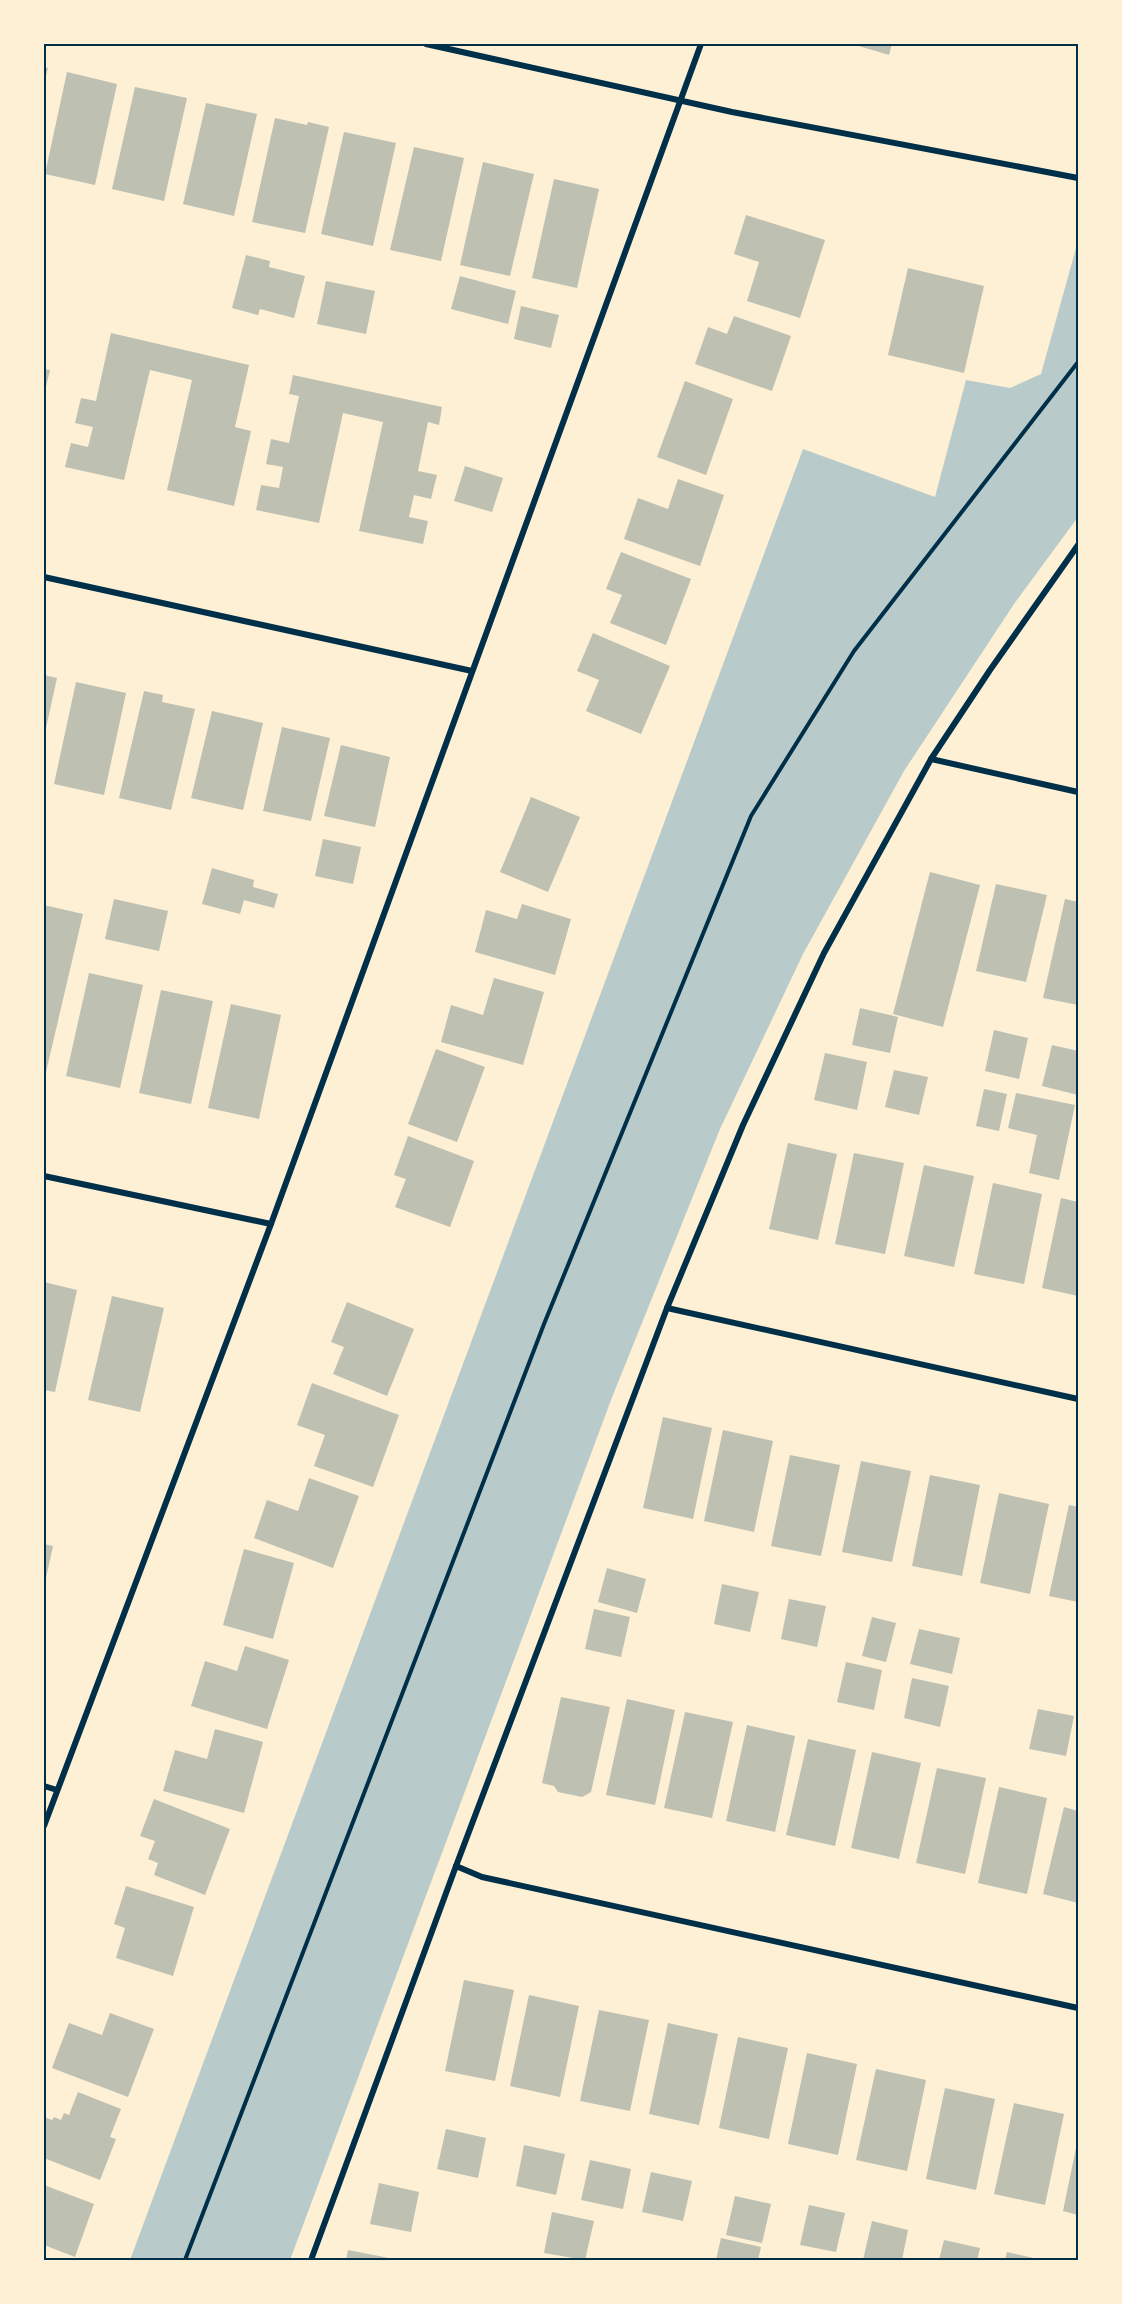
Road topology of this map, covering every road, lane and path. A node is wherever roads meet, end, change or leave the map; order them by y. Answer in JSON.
{"nodes":[{"id":1,"x":426,"y":44,"type":"edge"},
{"id":2,"x":701,"y":44,"type":"edge"},
{"id":3,"x":681,"y":100,"type":"junction"},
{"id":4,"x":1078,"y":178,"type":"edge"},
{"id":5,"x":1078,"y":362,"type":"edge"},
{"id":6,"x":1078,"y":545,"type":"edge"},
{"id":7,"x":44,"y":577,"type":"edge"},
{"id":8,"x":472,"y":671,"type":"junction"},
{"id":9,"x":931,"y":759,"type":"junction"},
{"id":10,"x":1078,"y":792,"type":"edge"},
{"id":11,"x":44,"y":1176,"type":"edge"},
{"id":12,"x":271,"y":1224,"type":"junction"},
{"id":13,"x":666,"y":1308,"type":"junction"},
{"id":14,"x":1078,"y":1399,"type":"edge"},
{"id":15,"x":44,"y":1786,"type":"edge"},
{"id":16,"x":57,"y":1790,"type":"junction"},
{"id":17,"x":44,"y":1827,"type":"edge"},
{"id":18,"x":456,"y":1866,"type":"junction"},
{"id":19,"x":1078,"y":2008,"type":"edge"},
{"id":20,"x":185,"y":2260,"type":"edge"},
{"id":21,"x":311,"y":2260,"type":"edge"}],
"edges":[{"from":1,"to":3,"type":"street"},
{"from":2,"to":3,"type":"street"},
{"from":3,"to":4,"type":"street"},
{"from":3,"to":8,"type":"street"},
{"from":5,"to":20,"type":"path"},
{"from":6,"to":9,"type":"street"},
{"from":7,"to":8,"type":"street"},
{"from":8,"to":12,"type":"street"},
{"from":9,"to":10,"type":"street"},
{"from":9,"to":13,"type":"street"},
{"from":11,"to":12,"type":"street"},
{"from":12,"to":16,"type":"street"},
{"from":13,"to":14,"type":"street"},
{"from":13,"to":18,"type":"street"},
{"from":15,"to":16,"type":"street"},
{"from":16,"to":17,"type":"street"},
{"from":18,"to":19,"type":"street"},
{"from":18,"to":21,"type":"street"}]}
